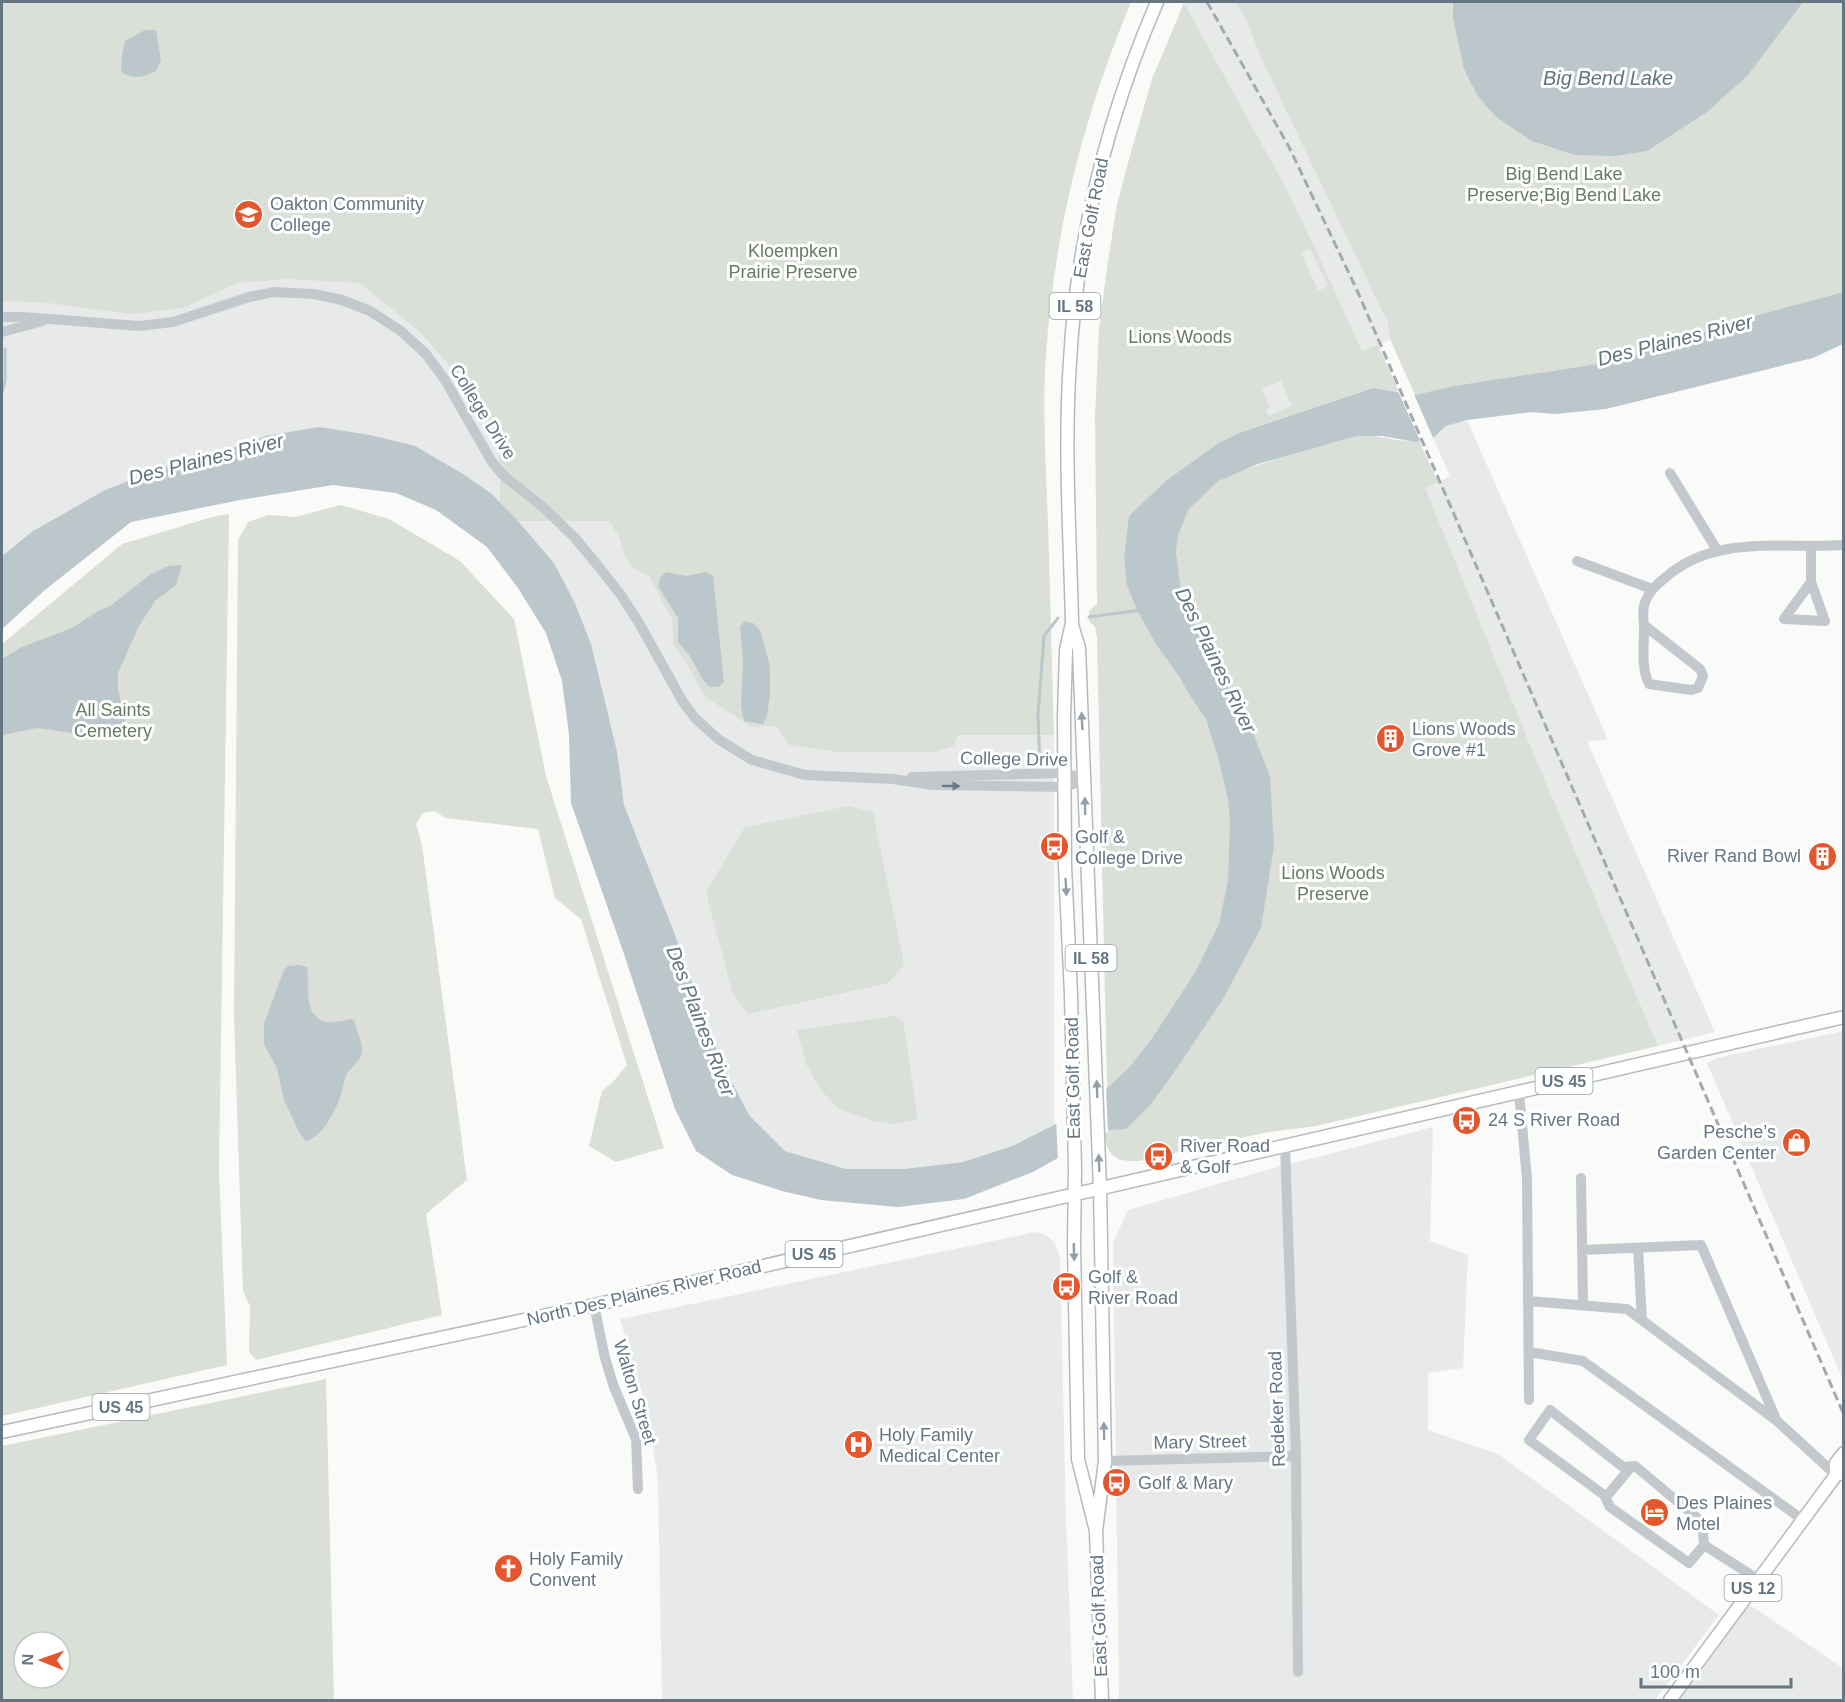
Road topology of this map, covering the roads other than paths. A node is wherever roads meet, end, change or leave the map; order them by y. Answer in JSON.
{"nodes":[{"id":1,"x":1157,"y":2,"type":"edge"},
{"id":2,"x":2,"y":317,"type":"edge"},
{"id":3,"x":46,"y":320,"type":"junction"},
{"id":4,"x":2,"y":332,"type":"edge"},
{"id":5,"x":1670,"y":473,"type":"dead end"},
{"id":6,"x":1844,"y":545,"type":"edge"},
{"id":7,"x":1811,"y":548,"type":"junction"},
{"id":8,"x":1717,"y":550,"type":"junction"},
{"id":9,"x":1577,"y":561,"type":"dead end"},
{"id":10,"x":1811,"y":582,"type":"dead end"},
{"id":11,"x":1652,"y":589,"type":"junction"},
{"id":12,"x":1072,"y":623,"type":"junction"},
{"id":13,"x":1644,"y":625,"type":"junction"},
{"id":14,"x":1065,"y":773,"type":"junction"},
{"id":15,"x":893,"y":779,"type":"junction"},
{"id":16,"x":1085,"y":779,"type":"junction"},
{"id":17,"x":1065,"y":787,"type":"junction"},
{"id":18,"x":1844,"y":1017,"type":"edge"},
{"id":19,"x":1519,"y":1092,"type":"junction"},
{"id":20,"x":1285,"y":1145,"type":"junction"},
{"id":21,"x":1581,"y":1178,"type":"dead end"},
{"id":22,"x":1100,"y":1188,"type":"junction"},
{"id":23,"x":1076,"y":1194,"type":"junction"},
{"id":24,"x":1638,"y":1248,"type":"junction"},
{"id":25,"x":1582,"y":1251,"type":"junction"},
{"id":26,"x":1528,"y":1301,"type":"junction"},
{"id":27,"x":594,"y":1305,"type":"junction"},
{"id":28,"x":1583,"y":1305,"type":"junction"},
{"id":29,"x":1642,"y":1320,"type":"junction"},
{"id":30,"x":1529,"y":1352,"type":"junction"},
{"id":31,"x":1529,"y":1400,"type":"dead end"},
{"id":32,"x":1777,"y":1421,"type":"junction"},
{"id":33,"x":2,"y":1432,"type":"edge"},
{"id":34,"x":1844,"y":1453,"type":"edge"},
{"id":35,"x":1296,"y":1456,"type":"junction"},
{"id":36,"x":1105,"y":1461,"type":"junction"},
{"id":37,"x":1631,"y":1467,"type":"junction"},
{"id":38,"x":1840,"y":1474,"type":"edge"},
{"id":39,"x":638,"y":1489,"type":"dead end"},
{"id":40,"x":1606,"y":1497,"type":"junction"},
{"id":41,"x":1803,"y":1520,"type":"junction"},
{"id":42,"x":1096,"y":1531,"type":"junction"},
{"id":43,"x":1704,"y":1545,"type":"junction"},
{"id":44,"x":1759,"y":1580,"type":"junction"},
{"id":45,"x":1298,"y":1672,"type":"dead end"},
{"id":46,"x":1102,"y":1701,"type":"edge"},
{"id":47,"x":1670,"y":1701,"type":"edge"}],
"edges":[{"from":1,"to":12,"type":"main road","name":"East Golf Road","number":"IL 58"},
{"from":2,"to":3,"type":"street","name":"College Drive"},
{"from":3,"to":4,"type":"street","name":"College Drive"},
{"from":3,"to":15,"type":"street","name":"College Drive"},
{"from":5,"to":8,"type":"street"},
{"from":6,"to":7,"type":"street"},
{"from":7,"to":8,"type":"street"},
{"from":7,"to":10,"type":"street"},
{"from":8,"to":11,"type":"street"},
{"from":9,"to":11,"type":"street"},
{"from":11,"to":13,"type":"street"},
{"from":12,"to":14,"type":"main road","name":"East Golf Road","number":"IL 58"},
{"from":16,"to":12,"type":"main road","name":"East Golf Road","number":"IL 58","one_way":true},
{"from":13,"to":13,"type":"street"},
{"from":14,"to":15,"type":"street","name":"College Drive"},
{"from":14,"to":16,"type":"street","name":"College Drive"},
{"from":14,"to":17,"type":"main road","name":"East Golf Road","number":"IL 58"},
{"from":15,"to":17,"type":"street","name":"College Drive","one_way":true},
{"from":16,"to":17,"type":"street","name":"College Drive"},
{"from":22,"to":16,"type":"main road","name":"East Golf Road","number":"IL 58","one_way":true},
{"from":17,"to":23,"type":"main road","name":"East Golf Road","number":"IL 58","one_way":true},
{"from":18,"to":19,"type":"main road","number":"US 45"},
{"from":19,"to":20,"type":"main road","number":"US 45"},
{"from":19,"to":26,"type":"street"},
{"from":20,"to":22,"type":"main road","name":"North Des Plaines River Road","number":"US 45"},
{"from":20,"to":35,"type":"street","name":"Redeker Road"},
{"from":21,"to":25,"type":"street"},
{"from":22,"to":23,"type":"main road","name":"North Des Plaines River Road","number":"US 45"},
{"from":36,"to":22,"type":"main road","name":"East Golf Road","number":"IL 58","one_way":true},
{"from":23,"to":27,"type":"main road","name":"North Des Plaines River Road","number":"US 45"},
{"from":23,"to":42,"type":"main road","name":"East Golf Road","number":"IL 58","one_way":true},
{"from":24,"to":25,"type":"street"},
{"from":24,"to":29,"type":"street"},
{"from":24,"to":32,"type":"street"},
{"from":25,"to":28,"type":"street"},
{"from":26,"to":28,"type":"street"},
{"from":26,"to":30,"type":"street"},
{"from":27,"to":33,"type":"main road","name":"North Des Plaines River Road","number":"US 45"},
{"from":27,"to":39,"type":"street","name":"Walton Street"},
{"from":28,"to":29,"type":"street"},
{"from":29,"to":32,"type":"street"},
{"from":30,"to":31,"type":"street"},
{"from":30,"to":41,"type":"street"},
{"from":32,"to":38,"type":"street"},
{"from":34,"to":38,"type":"main road","number":"US 12"},
{"from":35,"to":36,"type":"street","name":"Mary Street"},
{"from":35,"to":45,"type":"street","name":"Redeker Road"},
{"from":36,"to":42,"type":"main road","name":"East Golf Road","number":"IL 58"},
{"from":37,"to":40,"type":"street"},
{"from":37,"to":40,"type":"street"},
{"from":37,"to":43,"type":"street"},
{"from":38,"to":41,"type":"main road","number":"US 12"},
{"from":40,"to":43,"type":"street"},
{"from":41,"to":44,"type":"main road","number":"US 12"},
{"from":42,"to":46,"type":"main road","name":"East Golf Road","number":"IL 58"},
{"from":43,"to":44,"type":"street"},
{"from":44,"to":47,"type":"main road","number":"US 12"}]}
